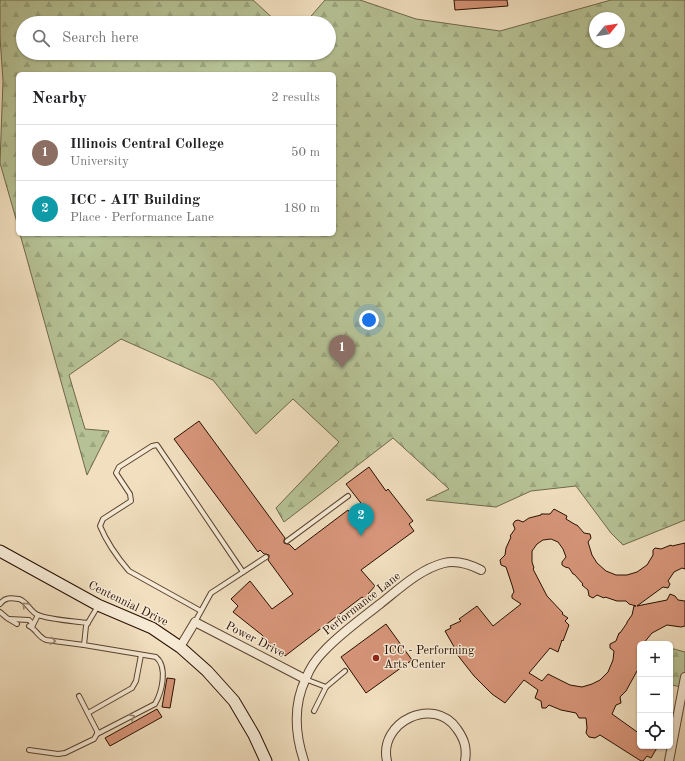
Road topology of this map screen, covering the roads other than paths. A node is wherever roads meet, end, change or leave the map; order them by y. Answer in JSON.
{"nodes":[{"id":1,"x":348,"y":496,"type":"dead end"},
{"id":2,"x":287,"y":541,"type":"dead end"},
{"id":3,"x":0,"y":551,"type":"edge"},
{"id":4,"x":266,"y":557,"type":"dead end"},
{"id":5,"x":481,"y":570,"type":"dead end"},
{"id":6,"x":243,"y":572,"type":"junction"},
{"id":7,"x":0,"y":604,"type":"edge"},
{"id":8,"x":98,"y":605,"type":"junction"},
{"id":9,"x":201,"y":611,"type":"junction"},
{"id":10,"x":0,"y":612,"type":"edge"},
{"id":11,"x":38,"y":615,"type":"junction"},
{"id":12,"x":9,"y":619,"type":"junction"},
{"id":13,"x":195,"y":622,"type":"junction"},
{"id":14,"x":88,"y":623,"type":"junction"},
{"id":15,"x":17,"y":624,"type":"dead end"},
{"id":16,"x":30,"y":627,"type":"junction"},
{"id":17,"x":84,"y":645,"type":"junction"},
{"id":18,"x":180,"y":647,"type":"junction"},
{"id":19,"x":141,"y":655,"type":"junction"},
{"id":20,"x":345,"y":671,"type":"dead end"},
{"id":21,"x":305,"y":679,"type":"junction"},
{"id":22,"x":684,"y":681,"type":"edge"},
{"id":23,"x":326,"y":687,"type":"junction"},
{"id":24,"x":79,"y":696,"type":"dead end"},
{"id":25,"x":314,"y":711,"type":"dead end"},
{"id":26,"x":88,"y":713,"type":"junction"},
{"id":27,"x":97,"y":734,"type":"junction"},
{"id":28,"x":29,"y":750,"type":"dead end"},
{"id":29,"x":266,"y":761,"type":"edge"},
{"id":30,"x":304,"y":761,"type":"edge"},
{"id":31,"x":387,"y":761,"type":"edge"},
{"id":32,"x":465,"y":761,"type":"edge"},
{"id":33,"x":668,"y":761,"type":"edge"}],
"edges":[{"from":1,"to":2,"type":"lane"},
{"from":3,"to":8,"type":"main road","name":"Centennial Drive"},
{"from":4,"to":6,"type":"lane"},
{"from":5,"to":21,"type":"street","name":"Performance Lane"},
{"from":6,"to":9,"type":"lane"},
{"from":6,"to":9,"type":"lane"},
{"from":11,"to":7,"type":"lane","one_way":true},
{"from":8,"to":14,"type":"lane"},
{"from":8,"to":18,"type":"main road","name":"Centennial Drive"},
{"from":9,"to":13,"type":"lane"},
{"from":10,"to":12,"type":"lane"},
{"from":11,"to":14,"type":"lane"},
{"from":11,"to":16,"type":"lane"},
{"from":12,"to":15,"type":"lane"},
{"from":12,"to":16,"type":"lane"},
{"from":13,"to":18,"type":"street"},
{"from":13,"to":21,"type":"street","name":"Power Drive"},
{"from":14,"to":17,"type":"lane"},
{"from":16,"to":17,"type":"lane","one_way":true},
{"from":17,"to":19,"type":"lane"},
{"from":18,"to":29,"type":"main road","name":"Centennial Drive"},
{"from":19,"to":26,"type":"lane"},
{"from":27,"to":19,"type":"lane","one_way":true},
{"from":20,"to":23,"type":"lane"},
{"from":21,"to":23,"type":"lane"},
{"from":21,"to":30,"type":"street","name":"Performance Lane"},
{"from":22,"to":33,"type":"street"},
{"from":23,"to":25,"type":"lane"},
{"from":24,"to":26,"type":"lane"},
{"from":26,"to":27,"type":"lane"},
{"from":27,"to":28,"type":"lane"},
{"from":31,"to":32,"type":"street"}]}
